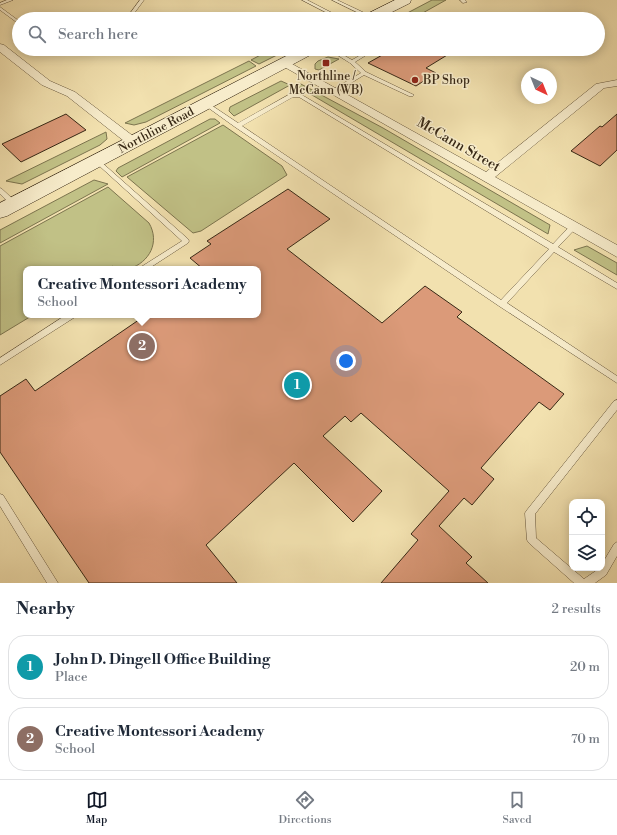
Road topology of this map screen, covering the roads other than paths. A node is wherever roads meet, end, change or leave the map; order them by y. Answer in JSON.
{"nodes":[{"id":1,"x":11,"y":0,"type":"edge"},
{"id":2,"x":142,"y":0,"type":"edge"},
{"id":3,"x":304,"y":0,"type":"edge"},
{"id":4,"x":334,"y":0,"type":"edge"},
{"id":5,"x":405,"y":0,"type":"edge"},
{"id":6,"x":0,"y":4,"type":"edge"},
{"id":7,"x":0,"y":8,"type":"edge"},
{"id":8,"x":133,"y":12,"type":"edge"},
{"id":9,"x":328,"y":12,"type":"edge"},
{"id":10,"x":358,"y":12,"type":"edge"},
{"id":11,"x":382,"y":12,"type":"edge"},
{"id":12,"x":12,"y":17,"type":"edge"},
{"id":13,"x":0,"y":48,"type":"edge"},
{"id":14,"x":298,"y":56,"type":"edge"},
{"id":15,"x":342,"y":56,"type":"edge"},
{"id":16,"x":362,"y":56,"type":"edge"},
{"id":17,"x":352,"y":62,"type":"junction"},
{"id":18,"x":285,"y":63,"type":"junction"},
{"id":19,"x":364,"y":73,"type":"junction"},
{"id":20,"x":615,"y":83,"type":"edge"},
{"id":21,"x":334,"y":91,"type":"junction"},
{"id":22,"x":411,"y":95,"type":"dead end"},
{"id":23,"x":206,"y":104,"type":"junction"},
{"id":24,"x":238,"y":126,"type":"junction"},
{"id":25,"x":133,"y":142,"type":"junction"},
{"id":26,"x":97,"y":161,"type":"junction"},
{"id":27,"x":487,"y":177,"type":"junction"},
{"id":28,"x":0,"y":190,"type":"edge"},
{"id":29,"x":7,"y":208,"type":"edge"},
{"id":30,"x":573,"y":227,"type":"junction"},
{"id":31,"x":554,"y":248,"type":"junction"},
{"id":32,"x":617,"y":252,"type":"edge"},
{"id":33,"x":148,"y":266,"type":"edge"},
{"id":34,"x":617,"y":286,"type":"edge"},
{"id":35,"x":502,"y":304,"type":"junction"},
{"id":36,"x":67,"y":318,"type":"edge"},
{"id":37,"x":0,"y":362,"type":"edge"},
{"id":38,"x":617,"y":380,"type":"edge"},
{"id":39,"x":617,"y":404,"type":"edge"},
{"id":40,"x":0,"y":498,"type":"edge"},
{"id":41,"x":617,"y":547,"type":"edge"},
{"id":42,"x":53,"y":583,"type":"edge"},
{"id":43,"x":581,"y":583,"type":"edge"},
{"id":44,"x":587,"y":583,"type":"edge"}],
"edges":[{"from":1,"to":6,"type":"lane"},
{"from":2,"to":8,"type":"lane"},
{"from":3,"to":9,"type":"lane"},
{"from":4,"to":10,"type":"lane"},
{"from":5,"to":11,"type":"main road"},
{"from":7,"to":12,"type":"lane"},
{"from":13,"to":25,"type":"street"},
{"from":14,"to":18,"type":"main road","name":"Northline Road"},
{"from":15,"to":17,"type":"lane"},
{"from":16,"to":17,"type":"lane"},
{"from":17,"to":19,"type":"lane"},
{"from":18,"to":21,"type":"street","name":"McCann Street"},
{"from":18,"to":23,"type":"main road","name":"Northline Road"},
{"from":19,"to":21,"type":"lane"},
{"from":19,"to":22,"type":"lane"},
{"from":20,"to":27,"type":"street"},
{"from":21,"to":27,"type":"street","name":"McCann Street"},
{"from":23,"to":24,"type":"lane"},
{"from":23,"to":25,"type":"main road","name":"Northline Road"},
{"from":24,"to":31,"type":"lane"},
{"from":24,"to":35,"type":"lane"},
{"from":25,"to":26,"type":"main road","name":"Northline Road"},
{"from":26,"to":29,"type":"main road","name":"Northline Road"},
{"from":26,"to":33,"type":"lane"},
{"from":27,"to":30,"type":"street","name":"McCann Street"},
{"from":28,"to":29,"type":"lane"},
{"from":30,"to":31,"type":"lane"},
{"from":30,"to":32,"type":"street","name":"McCann Street"},
{"from":31,"to":34,"type":"lane"},
{"from":31,"to":35,"type":"lane"},
{"from":35,"to":38,"type":"lane"},
{"from":36,"to":37,"type":"lane"},
{"from":39,"to":43,"type":"lane"},
{"from":40,"to":42,"type":"lane"},
{"from":41,"to":44,"type":"lane"}]}
